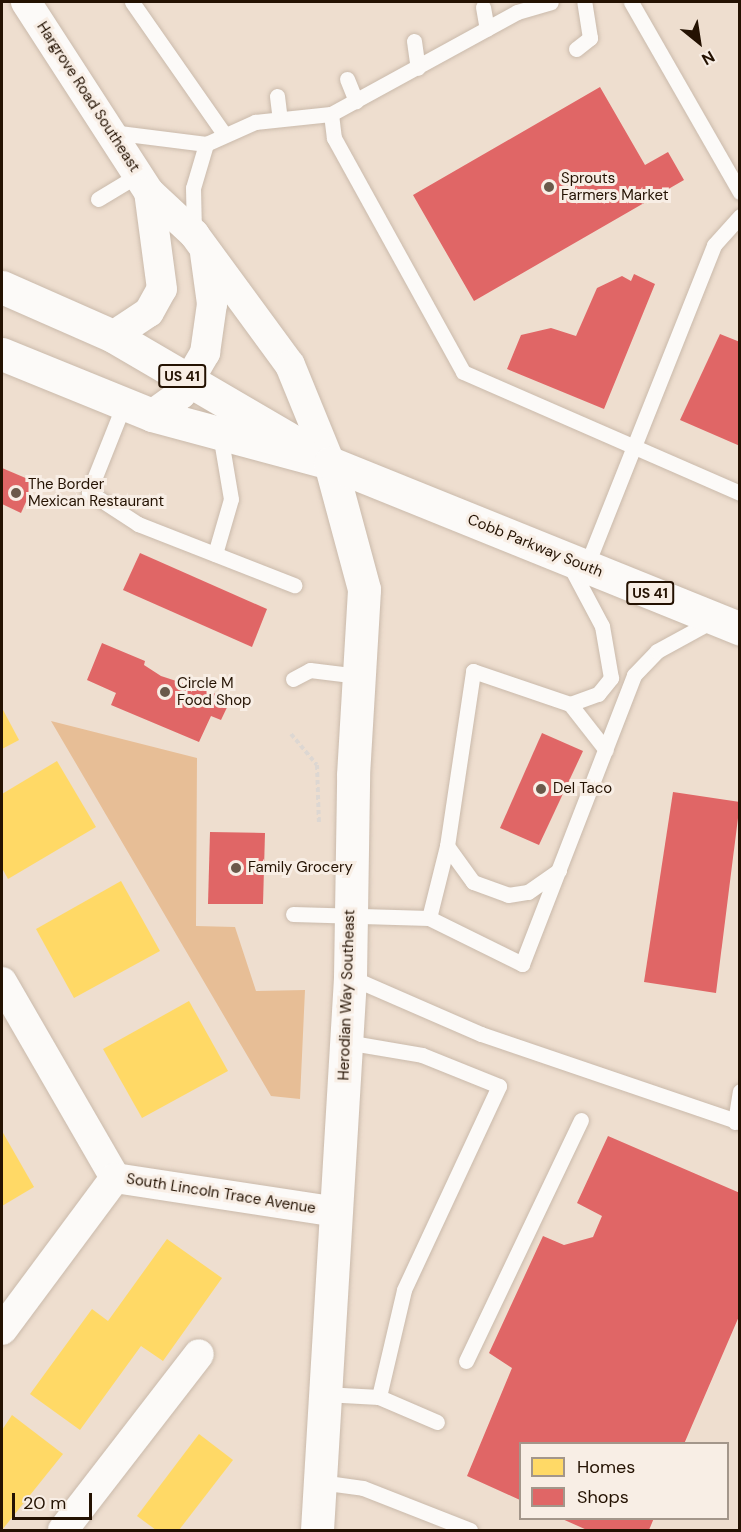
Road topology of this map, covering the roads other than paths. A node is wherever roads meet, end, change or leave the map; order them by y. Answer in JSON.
{"nodes":[{"id":1,"x":26,"y":2,"type":"edge"},
{"id":2,"x":132,"y":2,"type":"edge"},
{"id":3,"x":551,"y":2,"type":"edge"},
{"id":4,"x":584,"y":2,"type":"edge"},
{"id":5,"x":631,"y":2,"type":"edge"},
{"id":6,"x":483,"y":7,"type":"dead end"},
{"id":7,"x":487,"y":29,"type":"junction"},
{"id":8,"x":414,"y":41,"type":"dead end"},
{"id":9,"x":576,"y":49,"type":"dead end"},
{"id":10,"x":418,"y":68,"type":"junction"},
{"id":11,"x":347,"y":79,"type":"dead end"},
{"id":12,"x":277,"y":96,"type":"dead end"},
{"id":13,"x":356,"y":101,"type":"junction"},
{"id":14,"x":331,"y":114,"type":"junction"},
{"id":15,"x":280,"y":119,"type":"junction"},
{"id":16,"x":110,"y":131,"type":"junction"},
{"id":17,"x":225,"y":134,"type":"junction"},
{"id":18,"x":206,"y":144,"type":"junction"},
{"id":19,"x":143,"y":184,"type":"junction"},
{"id":20,"x":740,"y":192,"type":"edge"},
{"id":21,"x":98,"y":199,"type":"dead end"},
{"id":22,"x":740,"y":216,"type":"edge"},
{"id":23,"x":199,"y":241,"type":"junction"},
{"id":24,"x":2,"y":287,"type":"edge"},
{"id":25,"x":112,"y":336,"type":"junction"},
{"id":26,"x":2,"y":354,"type":"edge"},
{"id":27,"x":192,"y":382,"type":"junction"},
{"id":28,"x":138,"y":409,"type":"junction"},
{"id":29,"x":220,"y":435,"type":"junction"},
{"id":30,"x":633,"y":448,"type":"junction"},
{"id":31,"x":330,"y":463,"type":"junction"},
{"id":32,"x":740,"y":493,"type":"edge"},
{"id":33,"x":215,"y":554,"type":"junction"},
{"id":34,"x":576,"y":563,"type":"junction"},
{"id":35,"x":294,"y":585,"type":"dead end"},
{"id":36,"x":727,"y":624,"type":"edge"},
{"id":37,"x":359,"y":676,"type":"junction"},
{"id":38,"x":294,"y":679,"type":"dead end"},
{"id":39,"x":570,"y":704,"type":"junction"},
{"id":40,"x":606,"y":750,"type":"junction"},
{"id":41,"x":447,"y":846,"type":"junction"},
{"id":42,"x":559,"y":870,"type":"junction"},
{"id":43,"x":293,"y":914,"type":"dead end"},
{"id":44,"x":351,"y":916,"type":"junction"},
{"id":45,"x":429,"y":918,"type":"junction"},
{"id":46,"x":350,"y":977,"type":"junction"},
{"id":47,"x":2,"y":982,"type":"edge"},
{"id":48,"x":346,"y":1042,"type":"junction"},
{"id":49,"x":740,"y":1091,"type":"edge"},
{"id":50,"x":581,"y":1120,"type":"dead end"},
{"id":51,"x":737,"y":1122,"type":"edge"},
{"id":52,"x":115,"y":1178,"type":"junction"},
{"id":53,"x":336,"y":1212,"type":"junction"},
{"id":54,"x":2,"y":1330,"type":"edge"},
{"id":55,"x":200,"y":1354,"type":"dead end"},
{"id":56,"x":466,"y":1361,"type":"dead end"},
{"id":57,"x":324,"y":1394,"type":"junction"},
{"id":58,"x":379,"y":1397,"type":"junction"},
{"id":59,"x":437,"y":1422,"type":"dead end"},
{"id":60,"x":320,"y":1482,"type":"junction"},
{"id":61,"x":63,"y":1530,"type":"edge"},
{"id":62,"x":317,"y":1530,"type":"edge"},
{"id":63,"x":470,"y":1530,"type":"edge"}],
"edges":[{"from":1,"to":16,"type":"street","name":"Hargrove Road Southeast"},
{"from":2,"to":17,"type":"lane"},
{"from":3,"to":7,"type":"lane"},
{"from":4,"to":9,"type":"lane"},
{"from":5,"to":20,"type":"lane"},
{"from":6,"to":7,"type":"lane"},
{"from":7,"to":10,"type":"lane"},
{"from":8,"to":10,"type":"lane"},
{"from":10,"to":13,"type":"lane"},
{"from":11,"to":13,"type":"lane"},
{"from":12,"to":15,"type":"lane"},
{"from":13,"to":14,"type":"lane"},
{"from":14,"to":15,"type":"lane"},
{"from":14,"to":30,"type":"lane"},
{"from":15,"to":17,"type":"lane"},
{"from":16,"to":18,"type":"lane"},
{"from":16,"to":19,"type":"street","name":"Hargrove Road Southeast"},
{"from":17,"to":18,"type":"lane"},
{"from":18,"to":23,"type":"lane"},
{"from":19,"to":21,"type":"lane"},
{"from":19,"to":23,"type":"street","name":"Hargrove Road Southeast"},
{"from":19,"to":25,"type":"street","name":"Hargrove Road Southeast"},
{"from":22,"to":30,"type":"lane"},
{"from":23,"to":27,"type":"street"},
{"from":23,"to":31,"type":"street","name":"Hargrove Road Southeast"},
{"from":24,"to":25,"type":"main road","name":"Cobb Parkway South","number":"US 41"},
{"from":25,"to":27,"type":"main road","name":"Cobb Parkway South","number":"US 41"},
{"from":26,"to":28,"type":"main road","name":"Cobb Parkway South","number":"US 41"},
{"from":27,"to":28,"type":"street"},
{"from":27,"to":31,"type":"main road","name":"Cobb Parkway South","number":"US 41"},
{"from":28,"to":29,"type":"main road","name":"Cobb Parkway South","number":"US 41"},
{"from":28,"to":33,"type":"lane"},
{"from":29,"to":31,"type":"main road","name":"Cobb Parkway South","number":"US 41"},
{"from":29,"to":33,"type":"lane"},
{"from":30,"to":32,"type":"lane"},
{"from":30,"to":34,"type":"lane"},
{"from":31,"to":34,"type":"main road","name":"Cobb Parkway South","number":"US 41"},
{"from":31,"to":37,"type":"main road","name":"Herodian Way Southeast"},
{"from":33,"to":35,"type":"lane"},
{"from":34,"to":36,"type":"main road","name":"Cobb Parkway South","number":"US 41"},
{"from":34,"to":39,"type":"lane"},
{"from":36,"to":40,"type":"lane"},
{"from":37,"to":38,"type":"lane"},
{"from":37,"to":44,"type":"main road","name":"Herodian Way Southeast"},
{"from":39,"to":40,"type":"lane"},
{"from":39,"to":41,"type":"lane"},
{"from":40,"to":42,"type":"lane"},
{"from":41,"to":42,"type":"lane"},
{"from":41,"to":45,"type":"lane"},
{"from":42,"to":45,"type":"lane"},
{"from":43,"to":44,"type":"lane"},
{"from":44,"to":45,"type":"lane"},
{"from":44,"to":46,"type":"main road","name":"Herodian Way Southeast"},
{"from":46,"to":48,"type":"main road","name":"Herodian Way Southeast"},
{"from":46,"to":51,"type":"lane"},
{"from":47,"to":52,"type":"street","name":"South Lincoln Trace Avenue"},
{"from":48,"to":53,"type":"main road","name":"Herodian Way Southeast"},
{"from":48,"to":58,"type":"lane"},
{"from":49,"to":51,"type":"lane"},
{"from":50,"to":56,"type":"lane"},
{"from":52,"to":53,"type":"street","name":"South Lincoln Trace Avenue"},
{"from":52,"to":54,"type":"street"},
{"from":53,"to":57,"type":"main road","name":"Herodian Way Southeast"},
{"from":55,"to":61,"type":"street"},
{"from":57,"to":58,"type":"lane"},
{"from":57,"to":60,"type":"main road","name":"Herodian Way Southeast"},
{"from":58,"to":59,"type":"lane"},
{"from":60,"to":62,"type":"main road","name":"Herodian Way Southeast"},
{"from":60,"to":63,"type":"lane"}]}
